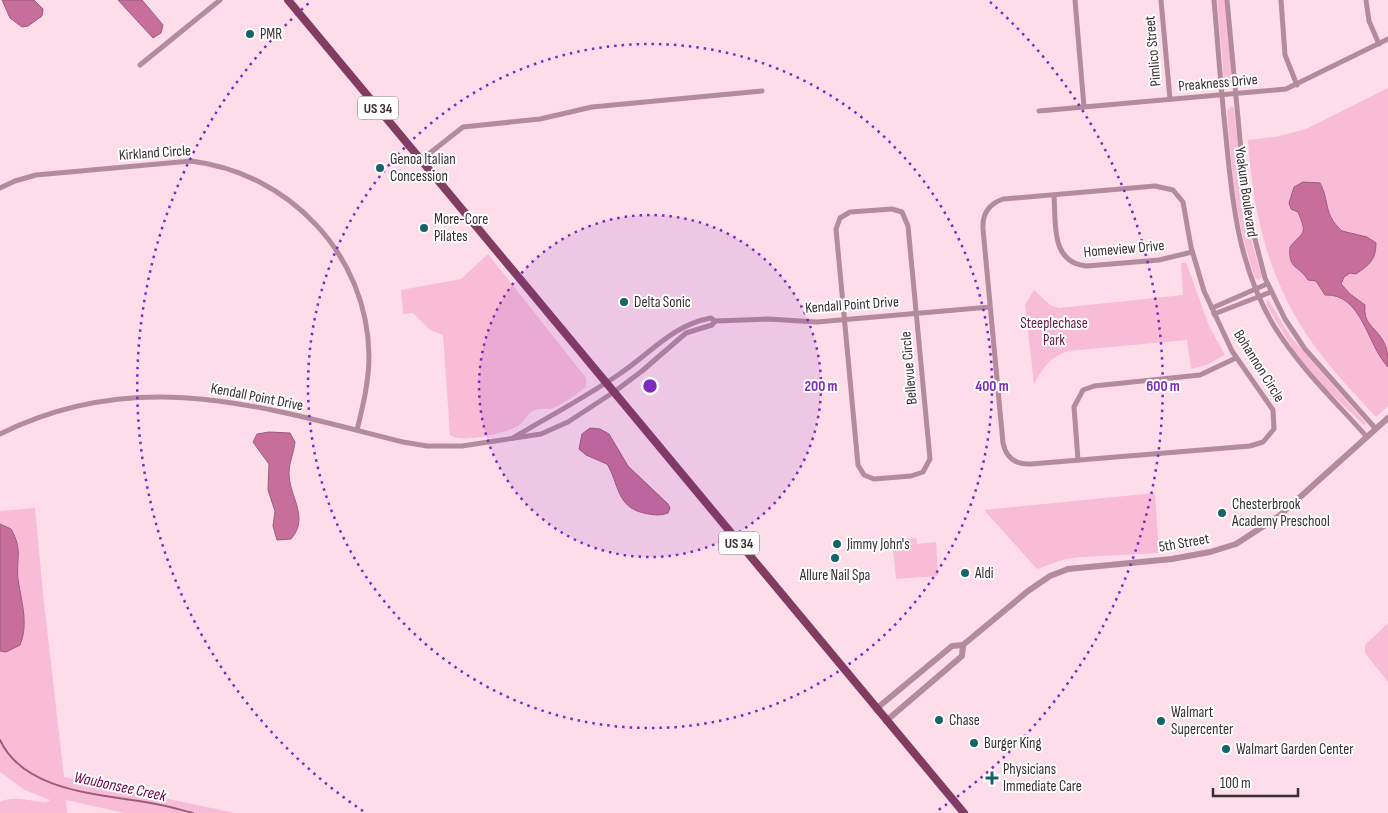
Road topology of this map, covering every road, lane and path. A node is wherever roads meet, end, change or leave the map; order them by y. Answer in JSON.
{"nodes":[{"id":1,"x":220,"y":0,"type":"edge"},
{"id":2,"x":288,"y":0,"type":"edge"},
{"id":3,"x":1075,"y":0,"type":"edge"},
{"id":4,"x":1161,"y":0,"type":"edge"},
{"id":5,"x":1214,"y":0,"type":"edge"},
{"id":6,"x":1227,"y":0,"type":"edge"},
{"id":7,"x":1281,"y":0,"type":"edge"},
{"id":8,"x":1366,"y":0,"type":"edge"},
{"id":9,"x":1388,"y":39,"type":"edge"},
{"id":10,"x":1379,"y":44,"type":"junction"},
{"id":11,"x":140,"y":65,"type":"dead end"},
{"id":12,"x":1297,"y":85,"type":"junction"},
{"id":13,"x":762,"y":91,"type":"dead end"},
{"id":14,"x":1236,"y":94,"type":"junction"},
{"id":15,"x":1222,"y":95,"type":"junction"},
{"id":16,"x":1170,"y":99,"type":"junction"},
{"id":17,"x":1084,"y":107,"type":"junction"},
{"id":18,"x":1039,"y":111,"type":"dead end"},
{"id":19,"x":421,"y":160,"type":"junction"},
{"id":20,"x":0,"y":188,"type":"edge"},
{"id":21,"x":1054,"y":195,"type":"junction"},
{"id":22,"x":1192,"y":252,"type":"junction"},
{"id":23,"x":1267,"y":284,"type":"junction"},
{"id":24,"x":1255,"y":289,"type":"junction"},
{"id":25,"x":1271,"y":292,"type":"junction"},
{"id":26,"x":1258,"y":297,"type":"junction"},
{"id":27,"x":990,"y":308,"type":"junction"},
{"id":28,"x":1212,"y":308,"type":"junction"},
{"id":29,"x":917,"y":314,"type":"junction"},
{"id":30,"x":1214,"y":314,"type":"junction"},
{"id":31,"x":844,"y":320,"type":"junction"},
{"id":32,"x":714,"y":321,"type":"junction"},
{"id":33,"x":1236,"y":358,"type":"junction"},
{"id":34,"x":606,"y":383,"type":"junction"},
{"id":35,"x":614,"y":392,"type":"junction"},
{"id":36,"x":1388,"y":418,"type":"edge"},
{"id":37,"x":1376,"y":429,"type":"junction"},
{"id":38,"x":357,"y":430,"type":"junction"},
{"id":39,"x":0,"y":434,"type":"edge"},
{"id":40,"x":1367,"y":437,"type":"junction"},
{"id":41,"x":512,"y":438,"type":"junction"},
{"id":42,"x":1078,"y":460,"type":"junction"},
{"id":43,"x":963,"y":645,"type":"junction"},
{"id":44,"x":876,"y":709,"type":"junction"},
{"id":45,"x":886,"y":721,"type":"junction"},
{"id":46,"x":964,"y":813,"type":"edge"}],
"edges":[{"from":1,"to":11,"type":"street"},
{"from":2,"to":19,"type":"main road","number":"US 34"},
{"from":3,"to":17,"type":"street"},
{"from":4,"to":16,"type":"street","name":"Pimlico Street"},
{"from":5,"to":15,"type":"street","name":"Yoakum Boulevard"},
{"from":6,"to":14,"type":"street","name":"Yoakum Boulevard"},
{"from":7,"to":12,"type":"street"},
{"from":8,"to":10,"type":"street"},
{"from":9,"to":10,"type":"street","name":"Preakness Drive"},
{"from":10,"to":12,"type":"street","name":"Preakness Drive"},
{"from":12,"to":14,"type":"street","name":"Preakness Drive"},
{"from":13,"to":19,"type":"street"},
{"from":14,"to":15,"type":"street","name":"Preakness Drive"},
{"from":14,"to":23,"type":"street","name":"Yoakum Boulevard"},
{"from":15,"to":16,"type":"street","name":"Preakness Drive"},
{"from":15,"to":24,"type":"street","name":"Yoakum Boulevard"},
{"from":16,"to":17,"type":"street","name":"Preakness Drive"},
{"from":17,"to":18,"type":"street","name":"Preakness Drive"},
{"from":19,"to":34,"type":"main road","number":"US 34"},
{"from":20,"to":38,"type":"street","name":"Kirkland Circle"},
{"from":21,"to":22,"type":"street","name":"Bohannon Circle"},
{"from":21,"to":22,"type":"street","name":"Homeview Drive"},
{"from":21,"to":27,"type":"street","name":"Bohannon Circle"},
{"from":22,"to":28,"type":"street","name":"Bohannon Circle"},
{"from":23,"to":24,"type":"street"},
{"from":23,"to":25,"type":"street","name":"Yoakum Boulevard"},
{"from":24,"to":26,"type":"street","name":"Yoakum Boulevard"},
{"from":24,"to":28,"type":"street"},
{"from":25,"to":26,"type":"street"},
{"from":25,"to":37,"type":"street","name":"Yoakum Boulevard"},
{"from":26,"to":30,"type":"street"},
{"from":26,"to":40,"type":"street","name":"Yoakum Boulevard"},
{"from":27,"to":29,"type":"street","name":"Kendall Point Drive"},
{"from":27,"to":42,"type":"street","name":"Bohannon Circle"},
{"from":28,"to":30,"type":"street","name":"Bohannon Circle"},
{"from":29,"to":31,"type":"street","name":"Kendall Point Drive"},
{"from":29,"to":31,"type":"street","name":"Bellevue Circle"},
{"from":29,"to":31,"type":"street","name":"Bellevue Circle"},
{"from":30,"to":33,"type":"street","name":"Bohannon Circle"},
{"from":31,"to":32,"type":"street","name":"Kendall Point Drive"},
{"from":32,"to":34,"type":"street","name":"Kendall Point Drive"},
{"from":32,"to":35,"type":"street","name":"Kendall Point Drive"},
{"from":33,"to":42,"type":"street"},
{"from":33,"to":42,"type":"street","name":"Bohannon Circle"},
{"from":34,"to":35,"type":"main road","number":"US 34"},
{"from":34,"to":41,"type":"street","name":"Kendall Point Drive"},
{"from":35,"to":41,"type":"street","name":"Kendall Point Drive"},
{"from":35,"to":44,"type":"main road","number":"US 34"},
{"from":36,"to":37,"type":"street","name":"5th Street"},
{"from":37,"to":40,"type":"street","name":"5th Street"},
{"from":38,"to":39,"type":"street","name":"Kendall Point Drive"},
{"from":38,"to":41,"type":"street","name":"Kendall Point Drive"},
{"from":40,"to":43,"type":"street","name":"5th Street"},
{"from":43,"to":44,"type":"street","name":"5th Street"},
{"from":43,"to":45,"type":"street","name":"5th Street"},
{"from":44,"to":45,"type":"main road","number":"US 34"},
{"from":45,"to":46,"type":"main road","number":"US 34"}]}
